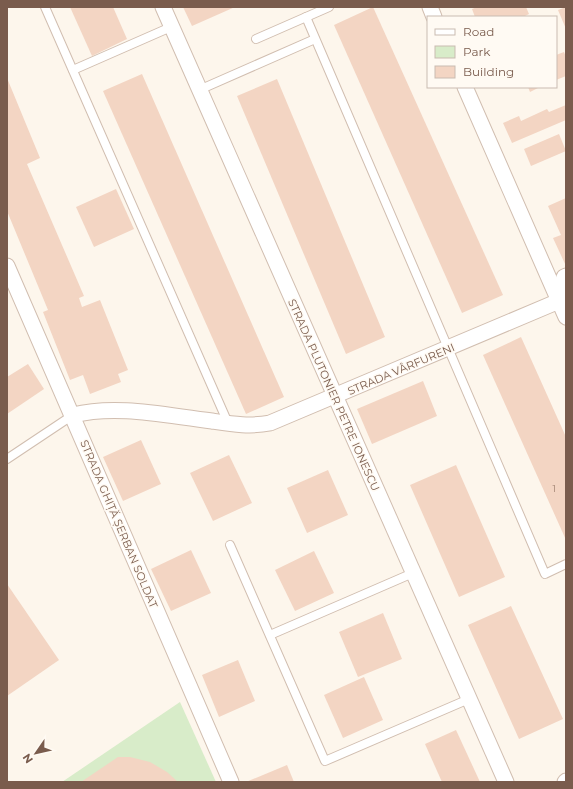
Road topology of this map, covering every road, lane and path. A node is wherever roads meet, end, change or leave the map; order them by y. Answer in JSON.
{"nodes":[{"id":1,"x":45,"y":7,"type":"edge"},
{"id":2,"x":163,"y":7,"type":"edge"},
{"id":3,"x":329,"y":7,"type":"edge"},
{"id":4,"x":306,"y":17,"type":"junction"},
{"id":5,"x":171,"y":27,"type":"junction"},
{"id":6,"x":256,"y":38,"type":"dead end"},
{"id":7,"x":315,"y":39,"type":"junction"},
{"id":8,"x":73,"y":70,"type":"junction"},
{"id":9,"x":465,"y":88,"type":"edge"},
{"id":10,"x":199,"y":90,"type":"junction"},
{"id":11,"x":7,"y":266,"type":"edge"},
{"id":12,"x":566,"y":276,"type":"edge"},
{"id":13,"x":563,"y":304,"type":"edge"},
{"id":14,"x":566,"y":316,"type":"edge"},
{"id":15,"x":448,"y":349,"type":"junction"},
{"id":16,"x":335,"y":396,"type":"junction"},
{"id":17,"x":72,"y":415,"type":"junction"},
{"id":18,"x":228,"y":423,"type":"junction"},
{"id":19,"x":7,"y":459,"type":"edge"},
{"id":20,"x":230,"y":544,"type":"dead end"},
{"id":21,"x":566,"y":564,"type":"edge"},
{"id":22,"x":413,"y":573,"type":"junction"},
{"id":23,"x":270,"y":635,"type":"junction"},
{"id":24,"x":469,"y":699,"type":"junction"},
{"id":25,"x":231,"y":782,"type":"edge"},
{"id":26,"x":506,"y":782,"type":"edge"}],
"edges":[{"from":1,"to":8,"type":"lane"},
{"from":2,"to":5,"type":"street","name":"STRADA PLUTONIER PETRE IONESCU"},
{"from":3,"to":4,"type":"lane"},
{"from":4,"to":6,"type":"lane"},
{"from":4,"to":7,"type":"lane"},
{"from":5,"to":8,"type":"lane"},
{"from":5,"to":10,"type":"street","name":"STRADA PLUTONIER PETRE IONESCU"},
{"from":7,"to":10,"type":"lane"},
{"from":7,"to":15,"type":"lane"},
{"from":8,"to":18,"type":"lane"},
{"from":9,"to":13,"type":"street"},
{"from":10,"to":16,"type":"street","name":"STRADA PLUTONIER PETRE IONESCU"},
{"from":11,"to":17,"type":"street","name":"STRADA GHIȚĂ ȘERBAN SOLDAT"},
{"from":12,"to":13,"type":"street"},
{"from":13,"to":14,"type":"street"},
{"from":13,"to":15,"type":"street","name":"STRADA VÂRFURENI"},
{"from":15,"to":16,"type":"street","name":"STRADA VÂRFURENI"},
{"from":15,"to":21,"type":"lane"},
{"from":16,"to":18,"type":"street","name":"STRADA VÂRFURENI"},
{"from":16,"to":22,"type":"street","name":"STRADA PLUTONIER PETRE IONESCU"},
{"from":17,"to":18,"type":"street","name":"STRADA VÂRFURENI"},
{"from":17,"to":19,"type":"lane"},
{"from":17,"to":25,"type":"street","name":"STRADA GHIȚĂ ȘERBAN SOLDAT"},
{"from":20,"to":23,"type":"lane"},
{"from":22,"to":23,"type":"lane"},
{"from":22,"to":24,"type":"street","name":"STRADA PLUTONIER PETRE IONESCU"},
{"from":23,"to":24,"type":"lane"},
{"from":24,"to":26,"type":"street","name":"STRADA PLUTONIER PETRE IONESCU"}]}
